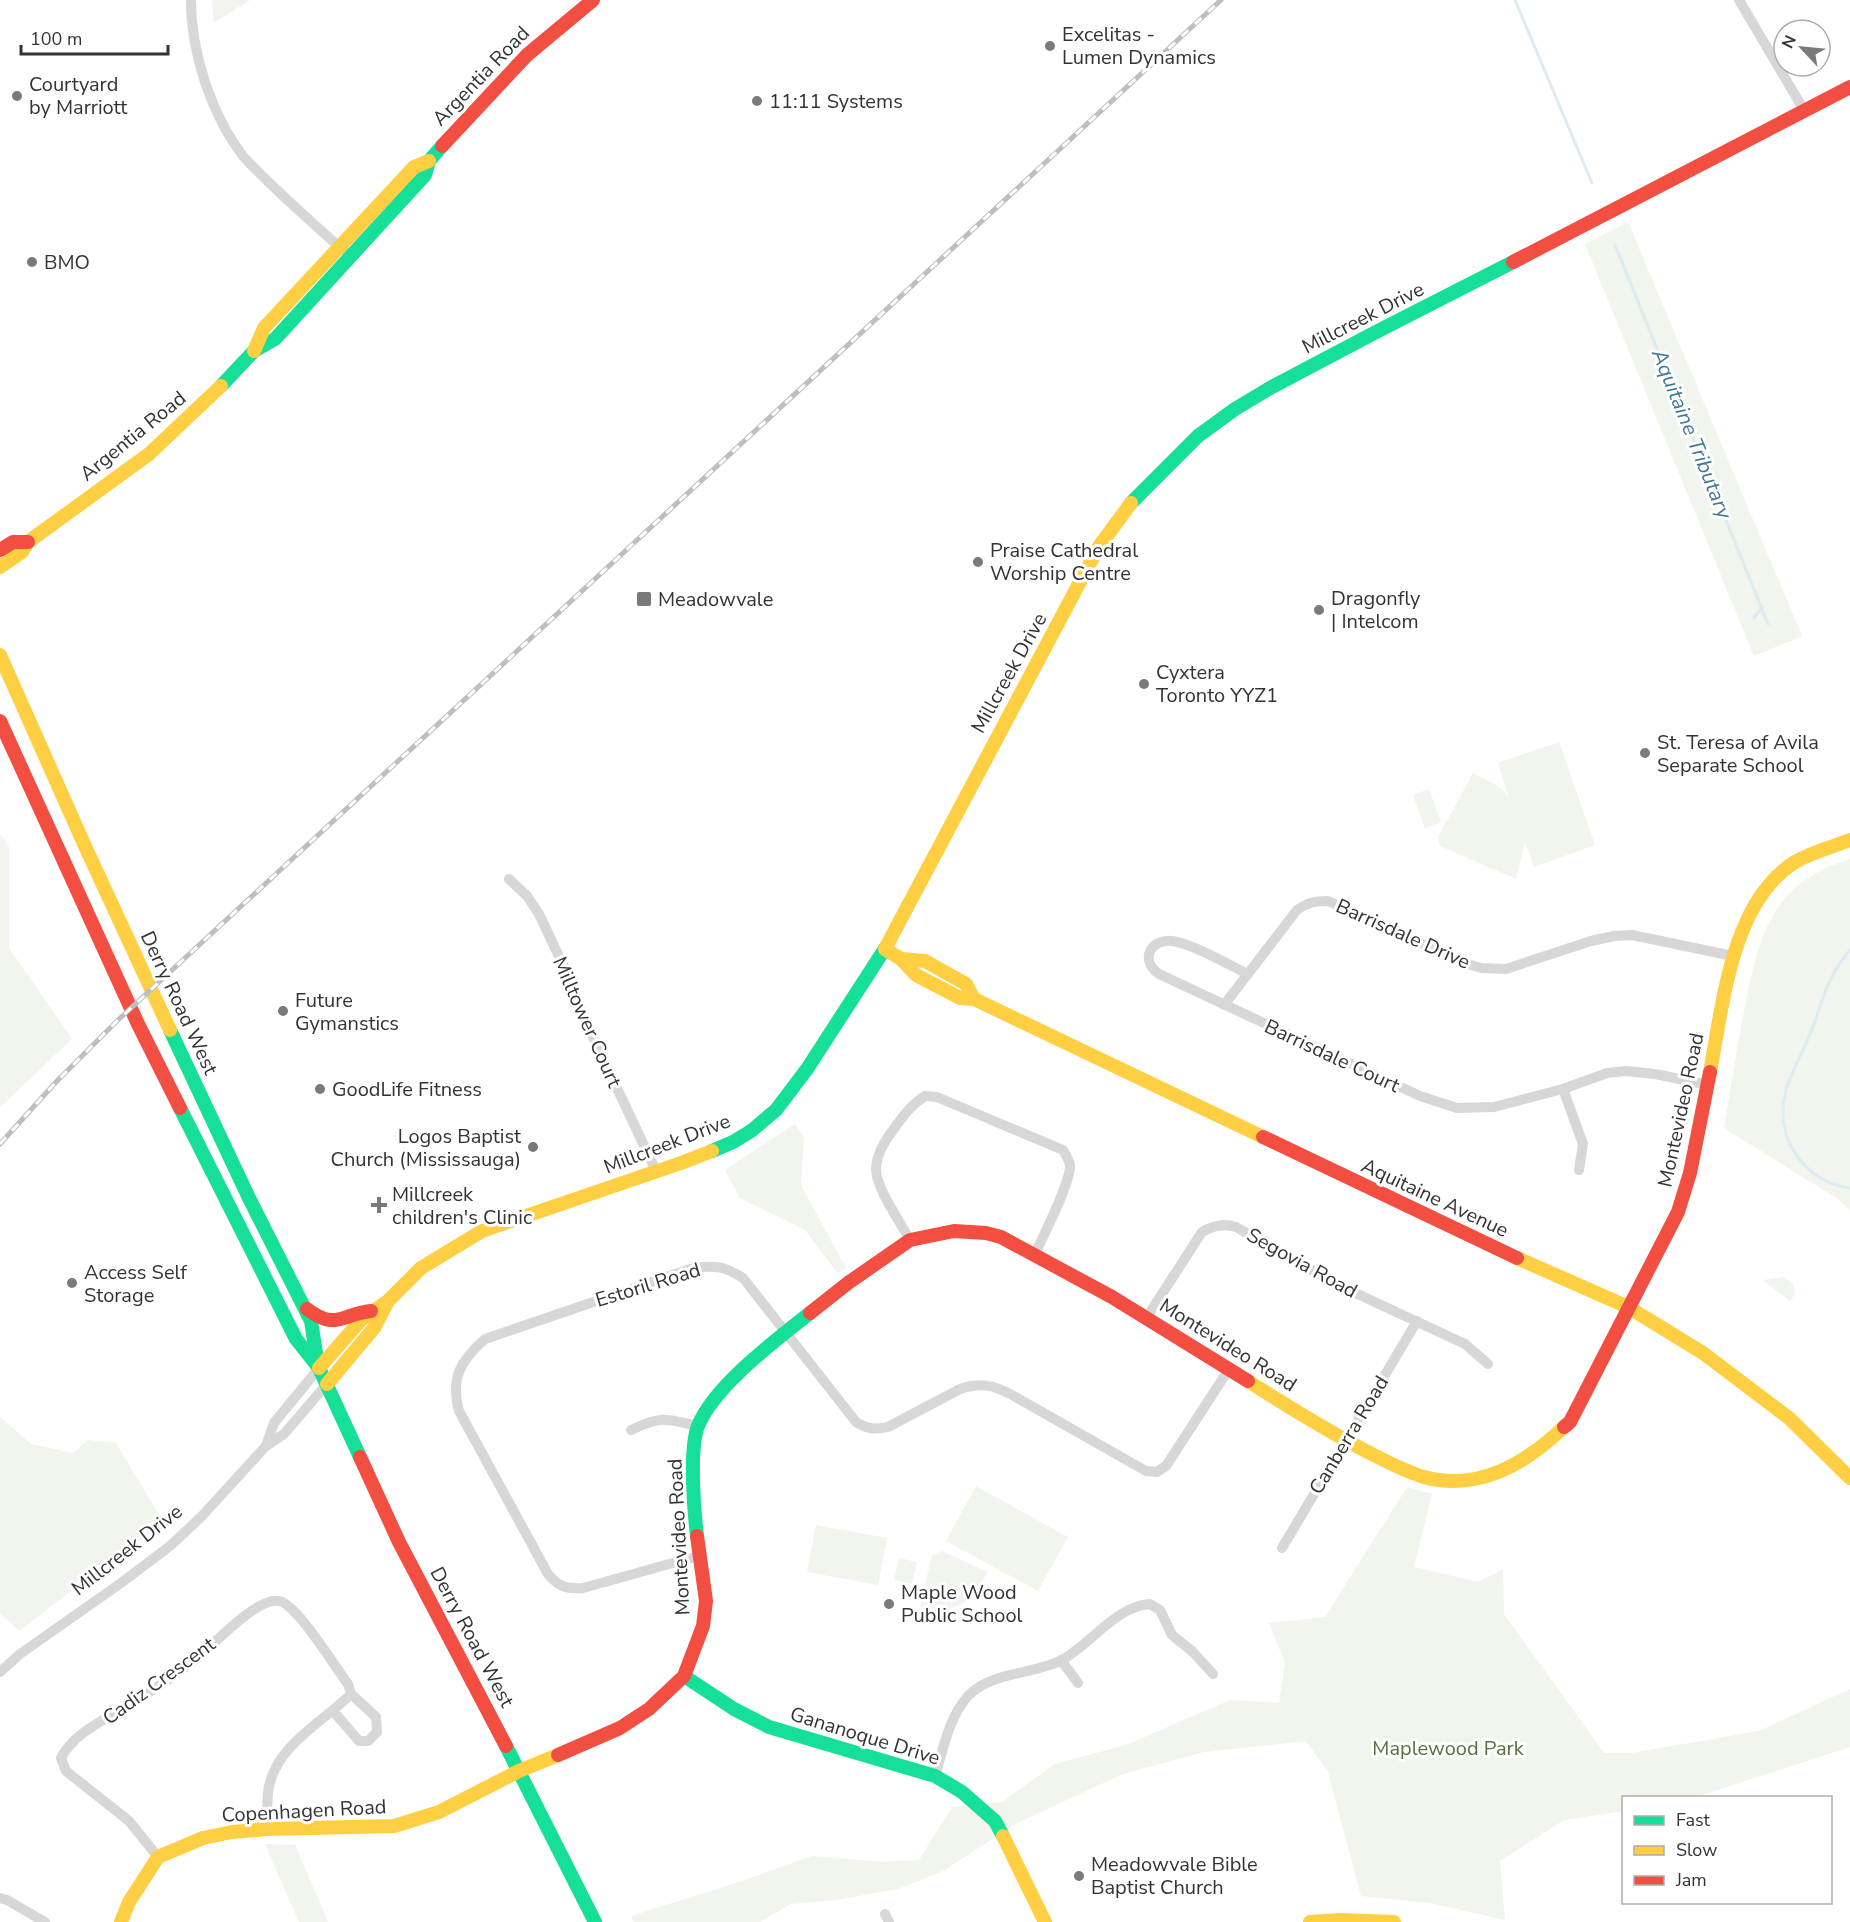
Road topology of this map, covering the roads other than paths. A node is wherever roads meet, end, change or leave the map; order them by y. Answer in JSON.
{"nodes":[{"id":1,"x":191,"y":0,"type":"edge"},
{"id":2,"x":593,"y":0,"type":"edge"},
{"id":3,"x":1739,"y":0,"type":"edge"},
{"id":4,"x":1850,"y":87,"type":"edge"},
{"id":5,"x":1805,"y":112,"type":"junction"},
{"id":6,"x":345,"y":252,"type":"junction"},
{"id":7,"x":28,"y":542,"type":"junction"},
{"id":8,"x":0,"y":550,"type":"edge"},
{"id":9,"x":2,"y":568,"type":"edge"},
{"id":10,"x":0,"y":655,"type":"edge"},
{"id":11,"x":0,"y":721,"type":"edge"},
{"id":12,"x":1850,"y":840,"type":"edge"},
{"id":13,"x":509,"y":879,"type":"dead end"},
{"id":14,"x":885,"y":949,"type":"junction"},
{"id":15,"x":1733,"y":956,"type":"junction"},
{"id":16,"x":1248,"y":974,"type":"junction"},
{"id":17,"x":1224,"y":1005,"type":"junction"},
{"id":18,"x":1709,"y":1085,"type":"junction"},
{"id":19,"x":1563,"y":1089,"type":"junction"},
{"id":20,"x":1580,"y":1170,"type":"dead end"},
{"id":21,"x":656,"y":1171,"type":"junction"},
{"id":22,"x":910,"y":1240,"type":"junction"},
{"id":23,"x":1035,"y":1254,"type":"junction"},
{"id":24,"x":388,"y":1301,"type":"junction"},
{"id":25,"x":304,"y":1307,"type":"junction"},
{"id":26,"x":1628,"y":1307,"type":"junction"},
{"id":27,"x":374,"y":1311,"type":"junction"},
{"id":28,"x":1147,"y":1317,"type":"junction"},
{"id":29,"x":1417,"y":1322,"type":"junction"},
{"id":30,"x":785,"y":1333,"type":"junction"},
{"id":31,"x":1488,"y":1364,"type":"dead end"},
{"id":32,"x":319,"y":1368,"type":"junction"},
{"id":33,"x":1229,"y":1369,"type":"junction"},
{"id":34,"x":327,"y":1384,"type":"junction"},
{"id":35,"x":698,"y":1426,"type":"junction"},
{"id":36,"x":631,"y":1430,"type":"dead end"},
{"id":37,"x":1345,"y":1441,"type":"junction"},
{"id":38,"x":266,"y":1446,"type":"junction"},
{"id":39,"x":1850,"y":1478,"type":"edge"},
{"id":40,"x":1282,"y":1548,"type":"dead end"},
{"id":41,"x":699,"y":1556,"type":"junction"},
{"id":42,"x":1061,"y":1660,"type":"junction"},
{"id":43,"x":0,"y":1672,"type":"edge"},
{"id":44,"x":1213,"y":1674,"type":"dead end"},
{"id":45,"x":684,"y":1676,"type":"junction"},
{"id":46,"x":1078,"y":1683,"type":"dead end"},
{"id":47,"x":351,"y":1694,"type":"junction"},
{"id":48,"x":334,"y":1712,"type":"junction"},
{"id":49,"x":519,"y":1771,"type":"junction"},
{"id":50,"x":935,"y":1776,"type":"junction"},
{"id":51,"x":267,"y":1829,"type":"junction"},
{"id":52,"x":158,"y":1857,"type":"junction"},
{"id":53,"x":0,"y":1898,"type":"edge"},
{"id":54,"x":45,"y":1922,"type":"edge"},
{"id":55,"x":121,"y":1922,"type":"edge"},
{"id":56,"x":595,"y":1922,"type":"edge"},
{"id":57,"x":1045,"y":1922,"type":"edge"},
{"id":58,"x":1310,"y":1922,"type":"edge"},
{"id":59,"x":1394,"y":1922,"type":"edge"}],
"edges":[{"from":1,"to":6,"type":"street"},
{"from":2,"to":6,"type":"street","name":"Argentia Road"},
{"from":3,"to":5,"type":"street"},
{"from":4,"to":5,"type":"street","name":"Millcreek Drive"},
{"from":5,"to":14,"type":"street","name":"Millcreek Drive"},
{"from":6,"to":7,"type":"street","name":"Argentia Road"},
{"from":7,"to":8,"type":"street","name":"Argentia Road"},
{"from":7,"to":9,"type":"street","name":"Argentia Road"},
{"from":10,"to":25,"type":"street","name":"Derry Road West"},
{"from":11,"to":32,"type":"street","name":"Derry Road West"},
{"from":12,"to":15,"type":"street","name":"Montevideo Road"},
{"from":13,"to":21,"type":"street","name":"Milltower Court"},
{"from":14,"to":21,"type":"street","name":"Millcreek Drive"},
{"from":14,"to":26,"type":"street","name":"Aquitaine Avenue"},
{"from":15,"to":16,"type":"street","name":"Barrisdale Drive"},
{"from":15,"to":18,"type":"street","name":"Montevideo Road"},
{"from":16,"to":17,"type":"street","name":"Barrisdale Drive"},
{"from":16,"to":17,"type":"street","name":"Barrisdale Court"},
{"from":17,"to":19,"type":"street","name":"Barrisdale Court"},
{"from":18,"to":19,"type":"street"},
{"from":18,"to":26,"type":"street","name":"Montevideo Road"},
{"from":19,"to":20,"type":"street"},
{"from":21,"to":24,"type":"street","name":"Millcreek Drive"},
{"from":22,"to":23,"type":"street","name":"Montevideo Road"},
{"from":22,"to":23,"type":"street"},
{"from":22,"to":30,"type":"street","name":"Montevideo Road"},
{"from":23,"to":28,"type":"street","name":"Montevideo Road"},
{"from":24,"to":27,"type":"street","name":"Millcreek Drive"},
{"from":24,"to":34,"type":"street","name":"Millcreek Drive"},
{"from":25,"to":27,"type":"street"},
{"from":25,"to":32,"type":"street","name":"Derry Road West"},
{"from":26,"to":37,"type":"street","name":"Montevideo Road"},
{"from":26,"to":39,"type":"street","name":"Aquitaine Avenue"},
{"from":27,"to":32,"type":"street","name":"Millcreek Drive"},
{"from":28,"to":29,"type":"street","name":"Segovia Road"},
{"from":28,"to":33,"type":"street","name":"Montevideo Road"},
{"from":29,"to":31,"type":"street","name":"Segovia Road"},
{"from":29,"to":37,"type":"street","name":"Canberra Road"},
{"from":30,"to":33,"type":"street","name":"Estoril Road"},
{"from":30,"to":35,"type":"street","name":"Montevideo Road"},
{"from":30,"to":41,"type":"street","name":"Estoril Road"},
{"from":32,"to":34,"type":"street","name":"Derry Road West"},
{"from":32,"to":38,"type":"street","name":"Millcreek Drive"},
{"from":33,"to":37,"type":"street","name":"Montevideo Road"},
{"from":34,"to":38,"type":"street","name":"Millcreek Drive"},
{"from":34,"to":49,"type":"street","name":"Derry Road West"},
{"from":35,"to":36,"type":"street"},
{"from":35,"to":41,"type":"street","name":"Montevideo Road"},
{"from":37,"to":40,"type":"street","name":"Canberra Road"},
{"from":38,"to":43,"type":"street","name":"Millcreek Drive"},
{"from":41,"to":45,"type":"street","name":"Montevideo Road"},
{"from":42,"to":44,"type":"street"},
{"from":42,"to":46,"type":"street"},
{"from":42,"to":50,"type":"street"},
{"from":45,"to":49,"type":"street","name":"Montevideo Road"},
{"from":45,"to":50,"type":"street","name":"Gananoque Drive"},
{"from":47,"to":48,"type":"street"},
{"from":47,"to":48,"type":"street","name":"Cadiz Crescent"},
{"from":47,"to":52,"type":"street","name":"Cadiz Crescent"},
{"from":48,"to":51,"type":"street"},
{"from":49,"to":51,"type":"street","name":"Copenhagen Road"},
{"from":49,"to":56,"type":"street","name":"Derry Road West"},
{"from":50,"to":57,"type":"street","name":"Gananoque Drive"},
{"from":51,"to":52,"type":"street","name":"Copenhagen Road"},
{"from":52,"to":55,"type":"street"},
{"from":53,"to":54,"type":"street"},
{"from":58,"to":59,"type":"street"}]}
